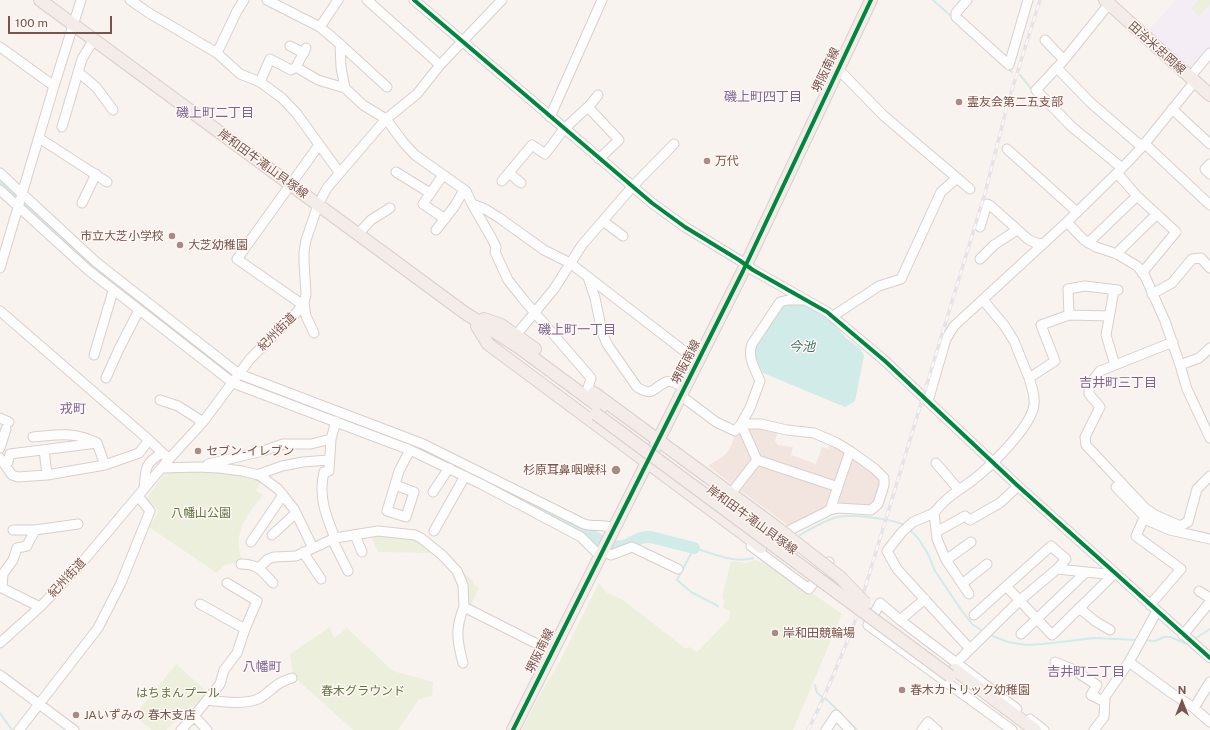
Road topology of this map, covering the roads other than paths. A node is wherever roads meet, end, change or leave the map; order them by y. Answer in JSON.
{"nodes":[{"id":1,"x":40,"y":0,"type":"edge"},
{"id":2,"x":81,"y":0,"type":"edge"},
{"id":3,"x":130,"y":0,"type":"edge"},
{"id":4,"x":244,"y":0,"type":"edge"},
{"id":5,"x":267,"y":0,"type":"edge"},
{"id":6,"x":338,"y":0,"type":"edge"},
{"id":7,"x":367,"y":0,"type":"edge"},
{"id":8,"x":414,"y":0,"type":"edge"},
{"id":9,"x":502,"y":0,"type":"edge"},
{"id":10,"x":602,"y":0,"type":"edge"},
{"id":11,"x":871,"y":0,"type":"edge"},
{"id":12,"x":967,"y":0,"type":"edge"},
{"id":13,"x":1028,"y":0,"type":"edge"},
{"id":14,"x":1107,"y":2,"type":"edge"},
{"id":15,"x":74,"y":24,"type":"junction"},
{"id":16,"x":320,"y":27,"type":"junction"},
{"id":17,"x":94,"y":40,"type":"junction"},
{"id":18,"x":1044,"y":40,"type":"dead end"},
{"id":19,"x":462,"y":41,"type":"junction"},
{"id":20,"x":340,"y":44,"type":"junction"},
{"id":21,"x":290,"y":46,"type":"dead end"},
{"id":22,"x":0,"y":47,"type":"edge"},
{"id":23,"x":217,"y":53,"type":"junction"},
{"id":24,"x":1210,"y":54,"type":"edge"},
{"id":25,"x":1064,"y":60,"type":"junction"},
{"id":26,"x":440,"y":65,"type":"junction"},
{"id":27,"x":296,"y":67,"type":"junction"},
{"id":28,"x":1057,"y":68,"type":"junction"},
{"id":29,"x":838,"y":70,"type":"junction"},
{"id":30,"x":78,"y":72,"type":"junction"},
{"id":31,"x":1192,"y":79,"type":"junction"},
{"id":32,"x":260,"y":82,"type":"junction"},
{"id":33,"x":54,"y":86,"type":"junction"},
{"id":34,"x":387,"y":87,"type":"dead end"},
{"id":35,"x":345,"y":88,"type":"junction"},
{"id":36,"x":598,"y":95,"type":"dead end"},
{"id":37,"x":1210,"y":95,"type":"edge"},
{"id":38,"x":588,"y":107,"type":"junction"},
{"id":39,"x":1172,"y":109,"type":"junction"},
{"id":40,"x":113,"y":110,"type":"dead end"},
{"id":41,"x":550,"y":116,"type":"junction"},
{"id":42,"x":386,"y":119,"type":"junction"},
{"id":43,"x":62,"y":127,"type":"dead end"},
{"id":44,"x":564,"y":129,"type":"junction"},
{"id":45,"x":39,"y":138,"type":"junction"},
{"id":46,"x":674,"y":144,"type":"dead end"},
{"id":47,"x":1210,"y":144,"type":"edge"},
{"id":48,"x":319,"y":145,"type":"junction"},
{"id":49,"x":1143,"y":145,"type":"junction"},
{"id":50,"x":1007,"y":149,"type":"dead end"},
{"id":51,"x":599,"y":159,"type":"junction"},
{"id":52,"x":1210,"y":164,"type":"edge"},
{"id":53,"x":1120,"y":170,"type":"junction"},
{"id":54,"x":339,"y":172,"type":"junction"},
{"id":55,"x":396,"y":172,"type":"dead end"},
{"id":56,"x":0,"y":173,"type":"edge"},
{"id":57,"x":509,"y":173,"type":"junction"},
{"id":58,"x":96,"y":174,"type":"junction"},
{"id":59,"x":1210,"y":174,"type":"edge"},
{"id":60,"x":443,"y":175,"type":"junction"},
{"id":61,"x":957,"y":178,"type":"junction"},
{"id":62,"x":502,"y":181,"type":"dead end"},
{"id":63,"x":108,"y":182,"type":"dead end"},
{"id":64,"x":521,"y":183,"type":"dead end"},
{"id":65,"x":290,"y":184,"type":"junction"},
{"id":66,"x":632,"y":187,"type":"junction"},
{"id":67,"x":970,"y":189,"type":"dead end"},
{"id":68,"x":0,"y":190,"type":"edge"},
{"id":69,"x":464,"y":190,"type":"junction"},
{"id":70,"x":430,"y":193,"type":"junction"},
{"id":71,"x":1137,"y":196,"type":"junction"},
{"id":72,"x":21,"y":200,"type":"junction"},
{"id":73,"x":82,"y":203,"type":"dead end"},
{"id":74,"x":472,"y":204,"type":"junction"},
{"id":75,"x":318,"y":205,"type":"junction"},
{"id":76,"x":1210,"y":205,"type":"edge"},
{"id":77,"x":390,"y":208,"type":"dead end"},
{"id":78,"x":1077,"y":212,"type":"junction"},
{"id":79,"x":1157,"y":214,"type":"junction"},
{"id":80,"x":445,"y":219,"type":"junction"},
{"id":81,"x":603,"y":221,"type":"junction"},
{"id":82,"x":1067,"y":222,"type":"junction"},
{"id":83,"x":980,"y":228,"type":"dead end"},
{"id":84,"x":436,"y":230,"type":"dead end"},
{"id":85,"x":1017,"y":230,"type":"junction"},
{"id":86,"x":358,"y":234,"type":"junction"},
{"id":87,"x":623,"y":236,"type":"dead end"},
{"id":88,"x":1088,"y":243,"type":"junction"},
{"id":89,"x":3,"y":244,"type":"edge"},
{"id":90,"x":1044,"y":244,"type":"junction"},
{"id":91,"x":1116,"y":254,"type":"junction"},
{"id":92,"x":980,"y":259,"type":"dead end"},
{"id":93,"x":1,"y":262,"type":"edge"},
{"id":94,"x":570,"y":263,"type":"junction"},
{"id":95,"x":746,"y":265,"type":"junction"},
{"id":96,"x":1209,"y":265,"type":"edge"},
{"id":97,"x":1142,"y":273,"type":"junction"},
{"id":98,"x":588,"y":277,"type":"junction"},
{"id":99,"x":113,"y":291,"type":"junction"},
{"id":100,"x":1152,"y":294,"type":"junction"},
{"id":101,"x":806,"y":300,"type":"junction"},
{"id":102,"x":983,"y":300,"type":"junction"},
{"id":103,"x":303,"y":304,"type":"junction"},
{"id":104,"x":139,"y":310,"type":"junction"},
{"id":105,"x":0,"y":311,"type":"edge"},
{"id":106,"x":535,"y":312,"type":"junction"},
{"id":107,"x":465,"y":313,"type":"junction"},
{"id":108,"x":1069,"y":314,"type":"junction"},
{"id":109,"x":833,"y":316,"type":"junction"},
{"id":110,"x":1109,"y":316,"type":"junction"},
{"id":111,"x":477,"y":326,"type":"junction"},
{"id":112,"x":314,"y":333,"type":"dead end"},
{"id":113,"x":516,"y":335,"type":"junction"},
{"id":114,"x":1173,"y":342,"type":"junction"},
{"id":115,"x":1210,"y":348,"type":"edge"},
{"id":116,"x":94,"y":355,"type":"dead end"},
{"id":117,"x":697,"y":362,"type":"junction"},
{"id":118,"x":1115,"y":365,"type":"junction"},
{"id":119,"x":1180,"y":365,"type":"junction"},
{"id":120,"x":106,"y":378,"type":"dead end"},
{"id":121,"x":236,"y":378,"type":"junction"},
{"id":122,"x":1029,"y":378,"type":"junction"},
{"id":123,"x":588,"y":388,"type":"junction"},
{"id":124,"x":682,"y":391,"type":"junction"},
{"id":125,"x":160,"y":400,"type":"dead end"},
{"id":126,"x":928,"y":401,"type":"junction"},
{"id":127,"x":599,"y":411,"type":"junction"},
{"id":128,"x":336,"y":421,"type":"junction"},
{"id":129,"x":203,"y":422,"type":"junction"},
{"id":130,"x":5,"y":423,"type":"edge"},
{"id":131,"x":741,"y":424,"type":"junction"},
{"id":132,"x":33,"y":436,"type":"dead end"},
{"id":133,"x":1210,"y":438,"type":"edge"},
{"id":134,"x":331,"y":439,"type":"junction"},
{"id":135,"x":149,"y":440,"type":"junction"},
{"id":136,"x":658,"y":440,"type":"junction"},
{"id":137,"x":97,"y":443,"type":"junction"},
{"id":138,"x":0,"y":448,"type":"edge"},
{"id":139,"x":44,"y":450,"type":"junction"},
{"id":140,"x":410,"y":450,"type":"junction"},
{"id":141,"x":850,"y":451,"type":"junction"},
{"id":142,"x":166,"y":456,"type":"junction"},
{"id":143,"x":329,"y":460,"type":"junction"},
{"id":144,"x":757,"y":460,"type":"junction"},
{"id":145,"x":2,"y":461,"type":"edge"},
{"id":146,"x":646,"y":462,"type":"junction"},
{"id":147,"x":993,"y":462,"type":"junction"},
{"id":148,"x":936,"y":463,"type":"dead end"},
{"id":149,"x":104,"y":464,"type":"junction"},
{"id":150,"x":198,"y":467,"type":"junction"},
{"id":151,"x":162,"y":468,"type":"junction"},
{"id":152,"x":449,"y":468,"type":"junction"},
{"id":153,"x":47,"y":475,"type":"junction"},
{"id":154,"x":257,"y":475,"type":"junction"},
{"id":155,"x":465,"y":476,"type":"junction"},
{"id":156,"x":1210,"y":476,"type":"edge"},
{"id":157,"x":484,"y":480,"type":"junction"},
{"id":158,"x":1122,"y":483,"type":"junction"},
{"id":159,"x":395,"y":485,"type":"dead end"},
{"id":160,"x":1018,"y":486,"type":"junction"},
{"id":161,"x":838,"y":487,"type":"junction"},
{"id":162,"x":144,"y":489,"type":"junction"},
{"id":163,"x":959,"y":490,"type":"junction"},
{"id":164,"x":733,"y":491,"type":"junction"},
{"id":165,"x":433,"y":492,"type":"dead end"},
{"id":166,"x":282,"y":494,"type":"junction"},
{"id":167,"x":138,"y":496,"type":"junction"},
{"id":168,"x":830,"y":510,"type":"junction"},
{"id":169,"x":296,"y":513,"type":"junction"},
{"id":170,"x":934,"y":513,"type":"junction"},
{"id":171,"x":1144,"y":518,"type":"junction"},
{"id":172,"x":78,"y":524,"type":"dead end"},
{"id":173,"x":13,"y":530,"type":"dead end"},
{"id":174,"x":35,"y":530,"type":"junction"},
{"id":175,"x":612,"y":530,"type":"junction"},
{"id":176,"x":434,"y":531,"type":"dead end"},
{"id":177,"x":788,"y":531,"type":"junction"},
{"id":178,"x":936,"y":532,"type":"junction"},
{"id":179,"x":272,"y":535,"type":"dead end"},
{"id":180,"x":354,"y":535,"type":"junction"},
{"id":181,"x":334,"y":539,"type":"junction"},
{"id":182,"x":1210,"y":539,"type":"edge"},
{"id":183,"x":251,"y":542,"type":"dead end"},
{"id":184,"x":971,"y":542,"type":"dead end"},
{"id":185,"x":313,"y":548,"type":"junction"},
{"id":186,"x":601,"y":551,"type":"junction"},
{"id":187,"x":303,"y":552,"type":"junction"},
{"id":188,"x":362,"y":552,"type":"dead end"},
{"id":189,"x":946,"y":560,"type":"junction"},
{"id":190,"x":241,"y":564,"type":"dead end"},
{"id":191,"x":987,"y":564,"type":"dead end"},
{"id":192,"x":675,"y":565,"type":"dead end"},
{"id":193,"x":259,"y":568,"type":"junction"},
{"id":194,"x":1056,"y":569,"type":"junction"},
{"id":195,"x":348,"y":571,"type":"dead end"},
{"id":196,"x":1086,"y":572,"type":"junction"},
{"id":197,"x":1115,"y":574,"type":"junction"},
{"id":198,"x":321,"y":579,"type":"dead end"},
{"id":199,"x":227,"y":583,"type":"dead end"},
{"id":200,"x":273,"y":583,"type":"dead end"},
{"id":201,"x":962,"y":584,"type":"junction"},
{"id":202,"x":1006,"y":586,"type":"junction"},
{"id":203,"x":1,"y":587,"type":"edge"},
{"id":204,"x":1199,"y":591,"type":"dead end"},
{"id":205,"x":969,"y":594,"type":"dead end"},
{"id":206,"x":1210,"y":598,"type":"edge"},
{"id":207,"x":925,"y":599,"type":"junction"},
{"id":208,"x":1019,"y":600,"type":"junction"},
{"id":209,"x":1210,"y":602,"type":"edge"},
{"id":210,"x":200,"y":604,"type":"dead end"},
{"id":211,"x":1150,"y":604,"type":"junction"},
{"id":212,"x":40,"y":607,"type":"junction"},
{"id":213,"x":464,"y":607,"type":"junction"},
{"id":214,"x":863,"y":607,"type":"junction"},
{"id":215,"x":1079,"y":608,"type":"junction"},
{"id":216,"x":1157,"y":611,"type":"junction"},
{"id":217,"x":974,"y":615,"type":"dead end"},
{"id":218,"x":1037,"y":619,"type":"junction"},
{"id":219,"x":904,"y":623,"type":"junction"},
{"id":220,"x":245,"y":629,"type":"junction"},
{"id":221,"x":1110,"y":630,"type":"dead end"},
{"id":222,"x":1021,"y":634,"type":"dead end"},
{"id":223,"x":1183,"y":635,"type":"junction"},
{"id":224,"x":0,"y":643,"type":"edge"},
{"id":225,"x":894,"y":644,"type":"junction"},
{"id":226,"x":970,"y":649,"type":"junction"},
{"id":227,"x":551,"y":651,"type":"junction"},
{"id":228,"x":1210,"y":658,"type":"edge"},
{"id":229,"x":1056,"y":662,"type":"dead end"},
{"id":230,"x":1129,"y":662,"type":"junction"},
{"id":231,"x":463,"y":663,"type":"dead end"},
{"id":232,"x":954,"y":670,"type":"junction"},
{"id":233,"x":0,"y":675,"type":"edge"},
{"id":234,"x":292,"y":678,"type":"dead end"},
{"id":235,"x":1210,"y":682,"type":"edge"},
{"id":236,"x":207,"y":700,"type":"junction"},
{"id":237,"x":1105,"y":702,"type":"junction"},
{"id":238,"x":39,"y":705,"type":"junction"},
{"id":239,"x":1194,"y":708,"type":"junction"},
{"id":240,"x":194,"y":716,"type":"junction"},
{"id":241,"x":1210,"y":722,"type":"edge"},
{"id":242,"x":19,"y":730,"type":"edge"},
{"id":243,"x":74,"y":730,"type":"edge"},
{"id":244,"x":181,"y":730,"type":"edge"},
{"id":245,"x":207,"y":730,"type":"edge"},
{"id":246,"x":513,"y":730,"type":"edge"},
{"id":247,"x":826,"y":730,"type":"edge"},
{"id":248,"x":850,"y":730,"type":"edge"},
{"id":249,"x":922,"y":730,"type":"edge"},
{"id":250,"x":937,"y":730,"type":"edge"},
{"id":251,"x":1012,"y":730,"type":"edge"},
{"id":252,"x":1023,"y":730,"type":"edge"},
{"id":253,"x":1035,"y":730,"type":"edge"},
{"id":254,"x":1044,"y":730,"type":"edge"},
{"id":255,"x":1094,"y":730,"type":"edge"}],
"edges":[{"from":1,"to":15,"type":"main road","name":"岸和田牛滝山貝塚線"},
{"from":2,"to":15,"type":"street"},
{"from":3,"to":23,"type":"street"},
{"from":4,"to":23,"type":"street"},
{"from":5,"to":16,"type":"street"},
{"from":6,"to":16,"type":"street"},
{"from":7,"to":26,"type":"street"},
{"from":8,"to":19,"type":"street"},
{"from":9,"to":19,"type":"street","name":"紀州街道"},
{"from":10,"to":41,"type":"street"},
{"from":11,"to":29,"type":"main road","name":"堺阪南線"},
{"from":12,"to":13,"type":"street"},
{"from":14,"to":25,"type":"street"},
{"from":14,"to":31,"type":"main road","name":"田治米忠岡線"},
{"from":15,"to":17,"type":"main road","name":"岸和田牛滝山貝塚線"},
{"from":15,"to":33,"type":"street"},
{"from":16,"to":20,"type":"street"},
{"from":17,"to":30,"type":"street"},
{"from":17,"to":65,"type":"main road","name":"岸和田牛滝山貝塚線"},
{"from":18,"to":25,"type":"street"},
{"from":19,"to":26,"type":"street","name":"紀州街道"},
{"from":19,"to":41,"type":"street"},
{"from":20,"to":34,"type":"street"},
{"from":20,"to":35,"type":"street"},
{"from":21,"to":27,"type":"street"},
{"from":22,"to":33,"type":"street"},
{"from":23,"to":32,"type":"street"},
{"from":24,"to":31,"type":"street"},
{"from":25,"to":28,"type":"street"},
{"from":26,"to":42,"type":"street","name":"紀州街道"},
{"from":27,"to":32,"type":"street"},
{"from":27,"to":35,"type":"street"},
{"from":28,"to":49,"type":"street"},
{"from":28,"to":53,"type":"street"},
{"from":29,"to":61,"type":"street"},
{"from":29,"to":95,"type":"main road","name":"堺阪南線"},
{"from":30,"to":40,"type":"street"},
{"from":30,"to":43,"type":"street"},
{"from":31,"to":37,"type":"main road","name":"田治米忠岡線"},
{"from":31,"to":39,"type":"street"},
{"from":32,"to":48,"type":"street"},
{"from":33,"to":45,"type":"street"},
{"from":35,"to":42,"type":"street"},
{"from":36,"to":38,"type":"street"},
{"from":38,"to":44,"type":"street"},
{"from":38,"to":51,"type":"street"},
{"from":39,"to":47,"type":"street"},
{"from":39,"to":49,"type":"street"},
{"from":41,"to":44,"type":"street"},
{"from":42,"to":54,"type":"street","name":"紀州街道"},
{"from":42,"to":60,"type":"street"},
{"from":44,"to":51,"type":"street"},
{"from":44,"to":57,"type":"street"},
{"from":45,"to":58,"type":"street"},
{"from":45,"to":72,"type":"street"},
{"from":46,"to":66,"type":"street"},
{"from":48,"to":54,"type":"street"},
{"from":48,"to":65,"type":"street"},
{"from":49,"to":53,"type":"street"},
{"from":49,"to":76,"type":"street"},
{"from":50,"to":78,"type":"street"},
{"from":51,"to":66,"type":"street"},
{"from":52,"to":59,"type":"street"},
{"from":53,"to":71,"type":"street"},
{"from":53,"to":78,"type":"street"},
{"from":54,"to":75,"type":"street","name":"紀州街道"},
{"from":55,"to":70,"type":"street"},
{"from":56,"to":72,"type":"street"},
{"from":57,"to":62,"type":"street"},
{"from":57,"to":64,"type":"street"},
{"from":58,"to":63,"type":"street"},
{"from":58,"to":73,"type":"street"},
{"from":60,"to":69,"type":"street"},
{"from":60,"to":70,"type":"street"},
{"from":61,"to":67,"type":"street"},
{"from":61,"to":109,"type":"street"},
{"from":65,"to":75,"type":"main road","name":"岸和田牛滝山貝塚線"},
{"from":65,"to":103,"type":"street"},
{"from":66,"to":81,"type":"street"},
{"from":66,"to":95,"type":"street"},
{"from":68,"to":72,"type":"street"},
{"from":69,"to":74,"type":"street"},
{"from":69,"to":80,"type":"street"},
{"from":70,"to":80,"type":"street"},
{"from":71,"to":79,"type":"street"},
{"from":71,"to":88,"type":"street"},
{"from":72,"to":89,"type":"street"},
{"from":72,"to":99,"type":"street"},
{"from":72,"to":121,"type":"street"},
{"from":74,"to":94,"type":"street"},
{"from":74,"to":106,"type":"street"},
{"from":75,"to":86,"type":"main road","name":"岸和田牛滝山貝塚線"},
{"from":75,"to":103,"type":"street","name":"紀州街道"},
{"from":77,"to":86,"type":"street"},
{"from":78,"to":82,"type":"street"},
{"from":79,"to":91,"type":"street"},
{"from":79,"to":97,"type":"street"},
{"from":80,"to":84,"type":"street"},
{"from":81,"to":87,"type":"street"},
{"from":81,"to":94,"type":"street"},
{"from":82,"to":88,"type":"street"},
{"from":82,"to":90,"type":"street"},
{"from":83,"to":85,"type":"street"},
{"from":85,"to":90,"type":"street"},
{"from":85,"to":92,"type":"street"},
{"from":86,"to":107,"type":"main road","name":"岸和田牛滝山貝塚線"},
{"from":88,"to":91,"type":"street"},
{"from":89,"to":93,"type":"street"},
{"from":90,"to":102,"type":"street"},
{"from":91,"to":97,"type":"street"},
{"from":94,"to":98,"type":"street"},
{"from":94,"to":106,"type":"street"},
{"from":95,"to":101,"type":"street"},
{"from":95,"to":117,"type":"main road","name":"堺阪南線"},
{"from":96,"to":100,"type":"street"},
{"from":97,"to":100,"type":"street"},
{"from":98,"to":117,"type":"street"},
{"from":98,"to":124,"type":"street"},
{"from":99,"to":104,"type":"street"},
{"from":99,"to":116,"type":"street"},
{"from":100,"to":114,"type":"street"},
{"from":101,"to":109,"type":"street"},
{"from":101,"to":131,"type":"street"},
{"from":102,"to":122,"type":"street"},
{"from":102,"to":126,"type":"street"},
{"from":103,"to":112,"type":"street"},
{"from":103,"to":121,"type":"street","name":"紀州街道"},
{"from":104,"to":120,"type":"street"},
{"from":104,"to":121,"type":"street"},
{"from":105,"to":135,"type":"street"},
{"from":106,"to":113,"type":"street"},
{"from":106,"to":123,"type":"street"},
{"from":107,"to":111,"type":"main road","name":"岸和田牛滝山貝塚線"},
{"from":107,"to":113,"type":"main road"},
{"from":107,"to":127,"type":"main road","name":"岸和田牛滝山貝塚線"},
{"from":108,"to":110,"type":"street"},
{"from":108,"to":110,"type":"street"},
{"from":108,"to":122,"type":"street"},
{"from":109,"to":126,"type":"street"},
{"from":110,"to":118,"type":"street"},
{"from":111,"to":127,"type":"main road","name":"岸和田牛滝山貝塚線"},
{"from":111,"to":146,"type":"main road"},
{"from":113,"to":123,"type":"main road"},
{"from":114,"to":118,"type":"street"},
{"from":114,"to":119,"type":"street"},
{"from":115,"to":119,"type":"street"},
{"from":117,"to":124,"type":"main road","name":"堺阪南線"},
{"from":118,"to":158,"type":"street"},
{"from":119,"to":133,"type":"street"},
{"from":121,"to":128,"type":"street"},
{"from":121,"to":129,"type":"street","name":"紀州街道"},
{"from":121,"to":157,"type":"street"},
{"from":122,"to":147,"type":"street"},
{"from":123,"to":136,"type":"main road"},
{"from":124,"to":131,"type":"street"},
{"from":124,"to":136,"type":"main road","name":"堺阪南線"},
{"from":125,"to":129,"type":"street"},
{"from":126,"to":147,"type":"street"},
{"from":127,"to":214,"type":"main road","name":"岸和田牛滝山貝塚線","bridge":true},
{"from":128,"to":134,"type":"street"},
{"from":128,"to":140,"type":"street"},
{"from":129,"to":142,"type":"street","name":"紀州街道"},
{"from":130,"to":138,"type":"street"},
{"from":131,"to":141,"type":"street"},
{"from":131,"to":144,"type":"street"},
{"from":132,"to":137,"type":"street"},
{"from":134,"to":143,"type":"street"},
{"from":134,"to":150,"type":"street"},
{"from":135,"to":142,"type":"street"},
{"from":135,"to":149,"type":"street"},
{"from":136,"to":146,"type":"main road","name":"堺阪南線"},
{"from":136,"to":164,"type":"street"},
{"from":136,"to":214,"type":"main road","bridge":true},
{"from":137,"to":139,"type":"street"},
{"from":137,"to":149,"type":"street"},
{"from":139,"to":145,"type":"street"},
{"from":139,"to":153,"type":"street"},
{"from":140,"to":152,"type":"street"},
{"from":140,"to":159,"type":"street"},
{"from":141,"to":161,"type":"street"},
{"from":141,"to":168,"type":"street"},
{"from":142,"to":151,"type":"street","name":"紀州街道"},
{"from":142,"to":162,"type":"street"},
{"from":143,"to":154,"type":"street"},
{"from":143,"to":181,"type":"street"},
{"from":144,"to":161,"type":"street"},
{"from":144,"to":164,"type":"street"},
{"from":145,"to":153,"type":"street"},
{"from":146,"to":175,"type":"main road","name":"堺阪南線"},
{"from":146,"to":177,"type":"street"},
{"from":146,"to":214,"type":"main road","bridge":true},
{"from":147,"to":160,"type":"street"},
{"from":147,"to":163,"type":"street"},
{"from":148,"to":163,"type":"street"},
{"from":149,"to":153,"type":"street"},
{"from":150,"to":151,"type":"street"},
{"from":150,"to":154,"type":"street"},
{"from":151,"to":162,"type":"street","name":"紀州街道"},
{"from":152,"to":155,"type":"street"},
{"from":152,"to":165,"type":"street"},
{"from":154,"to":166,"type":"street"},
{"from":155,"to":157,"type":"street"},
{"from":155,"to":176,"type":"street"},
{"from":156,"to":158,"type":"street"},
{"from":157,"to":175,"type":"street"},
{"from":157,"to":186,"type":"street"},
{"from":158,"to":171,"type":"street"},
{"from":160,"to":178,"type":"street"},
{"from":160,"to":197,"type":"street"},
{"from":161,"to":168,"type":"street"},
{"from":162,"to":167,"type":"street","name":"紀州街道"},
{"from":163,"to":170,"type":"street"},
{"from":164,"to":177,"type":"street"},
{"from":166,"to":169,"type":"street"},
{"from":166,"to":183,"type":"street"},
{"from":167,"to":212,"type":"street","name":"紀州街道"},
{"from":167,"to":238,"type":"street"},
{"from":168,"to":177,"type":"street"},
{"from":169,"to":179,"type":"street"},
{"from":169,"to":185,"type":"street"},
{"from":170,"to":178,"type":"street"},
{"from":170,"to":207,"type":"street"},
{"from":171,"to":182,"type":"street"},
{"from":171,"to":211,"type":"street"},
{"from":172,"to":174,"type":"street"},
{"from":173,"to":174,"type":"street"},
{"from":174,"to":203,"type":"street"},
{"from":175,"to":186,"type":"main road","name":"堺阪南線"},
{"from":178,"to":189,"type":"street"},
{"from":180,"to":181,"type":"street"},
{"from":180,"to":188,"type":"street"},
{"from":180,"to":213,"type":"street"},
{"from":181,"to":185,"type":"street"},
{"from":181,"to":195,"type":"street"},
{"from":184,"to":189,"type":"street"},
{"from":185,"to":187,"type":"street"},
{"from":186,"to":192,"type":"street"},
{"from":186,"to":227,"type":"main road","name":"堺阪南線"},
{"from":187,"to":193,"type":"street"},
{"from":187,"to":198,"type":"street"},
{"from":189,"to":201,"type":"street"},
{"from":190,"to":193,"type":"street"},
{"from":191,"to":201,"type":"street"},
{"from":193,"to":200,"type":"street"},
{"from":194,"to":196,"type":"street"},
{"from":194,"to":202,"type":"street"},
{"from":194,"to":208,"type":"street"},
{"from":196,"to":197,"type":"street"},
{"from":196,"to":218,"type":"street"},
{"from":197,"to":211,"type":"street"},
{"from":197,"to":215,"type":"street"},
{"from":199,"to":220,"type":"street"},
{"from":201,"to":205,"type":"street"},
{"from":202,"to":208,"type":"street"},
{"from":202,"to":217,"type":"street"},
{"from":203,"to":212,"type":"street"},
{"from":204,"to":206,"type":"street"},
{"from":207,"to":219,"type":"street"},
{"from":207,"to":226,"type":"street"},
{"from":208,"to":218,"type":"street"},
{"from":208,"to":226,"type":"street"},
{"from":209,"to":223,"type":"street"},
{"from":210,"to":220,"type":"street"},
{"from":211,"to":216,"type":"street"},
{"from":212,"to":224,"type":"street","name":"紀州街道"},
{"from":213,"to":227,"type":"street"},
{"from":213,"to":231,"type":"street"},
{"from":214,"to":232,"type":"main road","name":"岸和田牛滝山貝塚線"},
{"from":215,"to":218,"type":"street"},
{"from":215,"to":221,"type":"street"},
{"from":216,"to":223,"type":"street"},
{"from":216,"to":230,"type":"street"},
{"from":218,"to":222,"type":"street"},
{"from":219,"to":225,"type":"street"},
{"from":219,"to":225,"type":"street"},
{"from":219,"to":232,"type":"street"},
{"from":220,"to":236,"type":"street"},
{"from":223,"to":228,"type":"street"},
{"from":225,"to":251,"type":"street"},
{"from":226,"to":232,"type":"street"},
{"from":227,"to":246,"type":"main road","name":"堺阪南線"},
{"from":229,"to":237,"type":"street"},
{"from":230,"to":237,"type":"street"},
{"from":230,"to":239,"type":"street"},
{"from":232,"to":252,"type":"main road","name":"岸和田牛滝山貝塚線"},
{"from":232,"to":253,"type":"main road","name":"岸和田牛滝山貝塚線"},
{"from":232,"to":254,"type":"street"},
{"from":233,"to":238,"type":"street"},
{"from":234,"to":236,"type":"street"},
{"from":235,"to":239,"type":"street"},
{"from":236,"to":240,"type":"street"},
{"from":237,"to":255,"type":"street"},
{"from":238,"to":242,"type":"street"},
{"from":238,"to":243,"type":"street"},
{"from":239,"to":241,"type":"street"},
{"from":240,"to":244,"type":"street"},
{"from":240,"to":245,"type":"street"},
{"from":247,"to":248,"type":"street"},
{"from":249,"to":250,"type":"street"}]}
